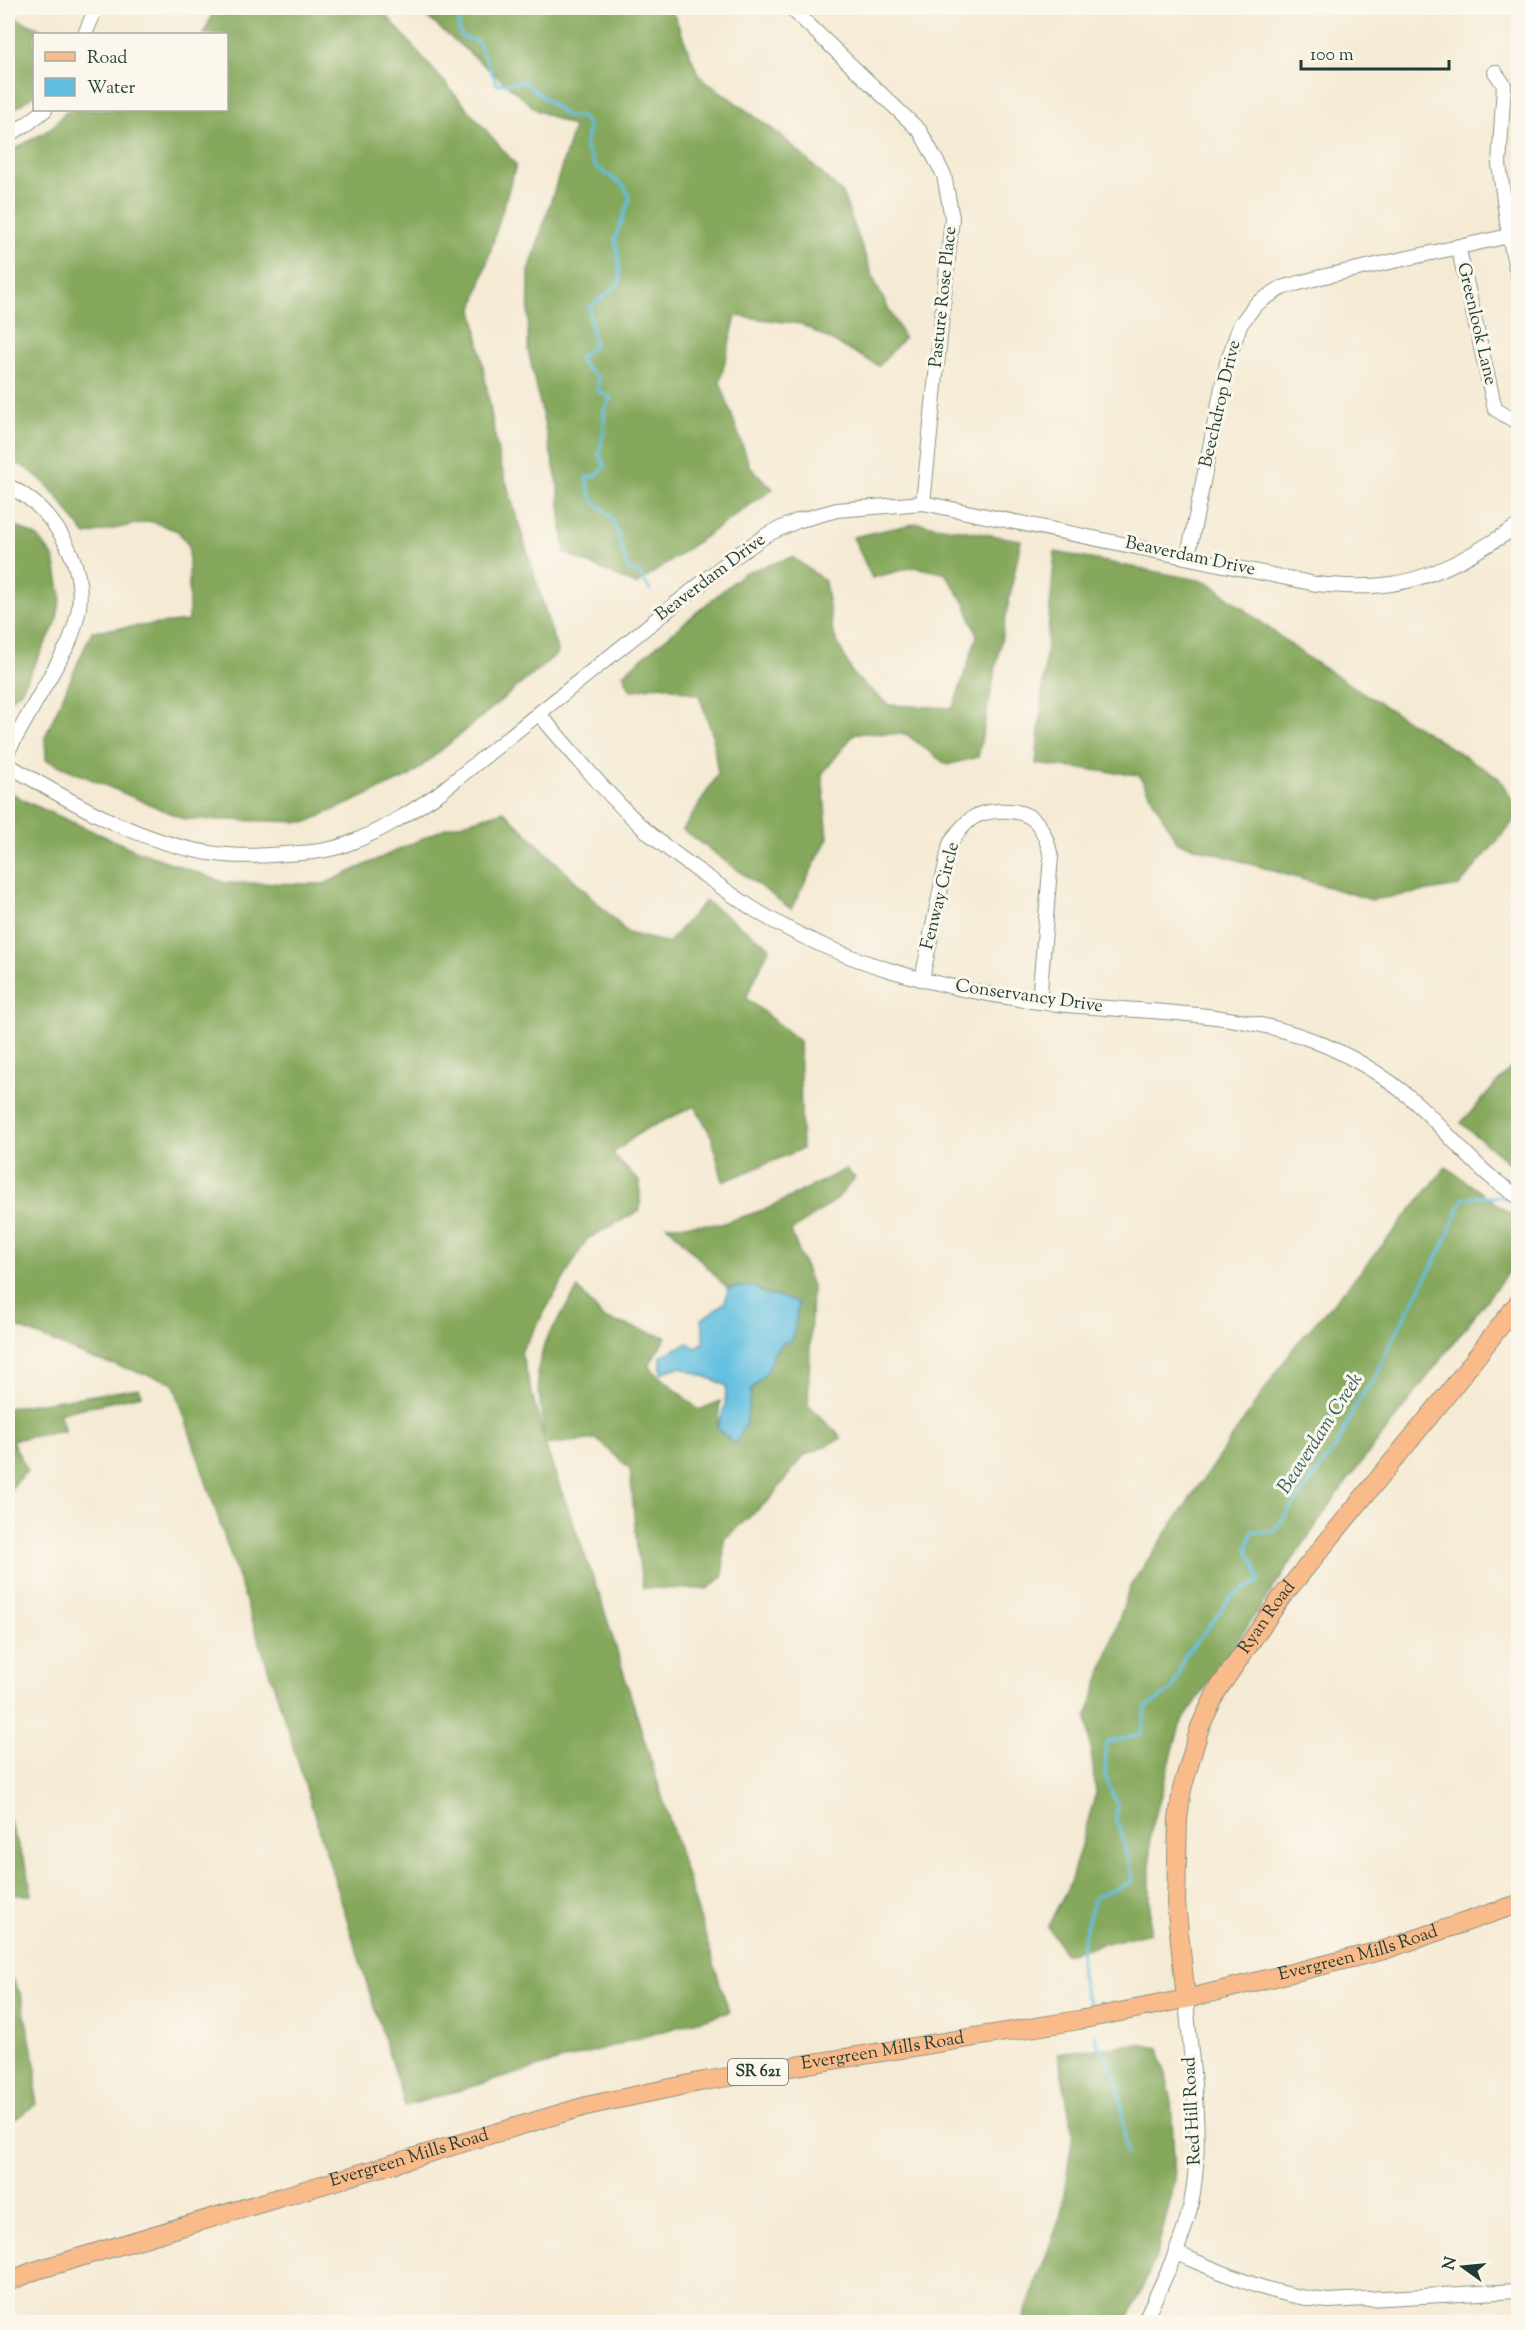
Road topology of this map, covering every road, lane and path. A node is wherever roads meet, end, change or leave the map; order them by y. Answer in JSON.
{"nodes":[{"id":1,"x":96,"y":8,"type":"edge"},
{"id":2,"x":791,"y":8,"type":"edge"},
{"id":3,"x":85,"y":33,"type":"edge"},
{"id":4,"x":1495,"y":72,"type":"dead end"},
{"id":5,"x":44,"y":111,"type":"edge"},
{"id":6,"x":8,"y":135,"type":"edge"},
{"id":7,"x":1509,"y":236,"type":"junction"},
{"id":8,"x":1458,"y":246,"type":"junction"},
{"id":9,"x":1518,"y":276,"type":"edge"},
{"id":10,"x":1518,"y":423,"type":"edge"},
{"id":11,"x":8,"y":486,"type":"edge"},
{"id":12,"x":923,"y":503,"type":"junction"},
{"id":13,"x":1518,"y":526,"type":"edge"},
{"id":14,"x":1188,"y":556,"type":"junction"},
{"id":15,"x":539,"y":714,"type":"junction"},
{"id":16,"x":8,"y":751,"type":"edge"},
{"id":17,"x":8,"y":765,"type":"edge"},
{"id":18,"x":921,"y":979,"type":"junction"},
{"id":19,"x":1039,"y":1002,"type":"junction"},
{"id":20,"x":1518,"y":1197,"type":"edge"},
{"id":21,"x":1518,"y":1303,"type":"edge"},
{"id":22,"x":1518,"y":1904,"type":"edge"},
{"id":23,"x":1186,"y":1999,"type":"junction"},
{"id":24,"x":1176,"y":2253,"type":"junction"},
{"id":25,"x":8,"y":2282,"type":"edge"},
{"id":26,"x":1518,"y":2291,"type":"edge"},
{"id":27,"x":1144,"y":2322,"type":"edge"}],
"edges":[{"from":1,"to":3,"type":"street"},
{"from":2,"to":12,"type":"street","name":"Pasture Rose Place"},
{"from":4,"to":7,"type":"street"},
{"from":5,"to":6,"type":"street"},
{"from":7,"to":8,"type":"street","name":"Beechdrop Drive"},
{"from":7,"to":9,"type":"street"},
{"from":8,"to":10,"type":"street","name":"Greenlook Lane"},
{"from":8,"to":14,"type":"street","name":"Beechdrop Drive"},
{"from":11,"to":16,"type":"street"},
{"from":12,"to":14,"type":"street","name":"Beaverdam Drive"},
{"from":12,"to":15,"type":"street","name":"Beaverdam Drive"},
{"from":13,"to":14,"type":"street","name":"Beaverdam Drive"},
{"from":15,"to":17,"type":"street","name":"Beaverdam Drive"},
{"from":15,"to":18,"type":"street","name":"Conservancy Drive"},
{"from":18,"to":19,"type":"street","name":"Conservancy Drive"},
{"from":18,"to":19,"type":"street","name":"Fenway Circle"},
{"from":19,"to":20,"type":"street","name":"Conservancy Drive"},
{"from":21,"to":23,"type":"main road","name":"Ryan Road"},
{"from":22,"to":23,"type":"main road","name":"Evergreen Mills Road","number":"SR 621"},
{"from":23,"to":24,"type":"street","name":"Red Hill Road"},
{"from":23,"to":25,"type":"main road","name":"Evergreen Mills Road","number":"SR 621"},
{"from":24,"to":26,"type":"street"},
{"from":24,"to":27,"type":"street","name":"Red Hill Road"}]}
